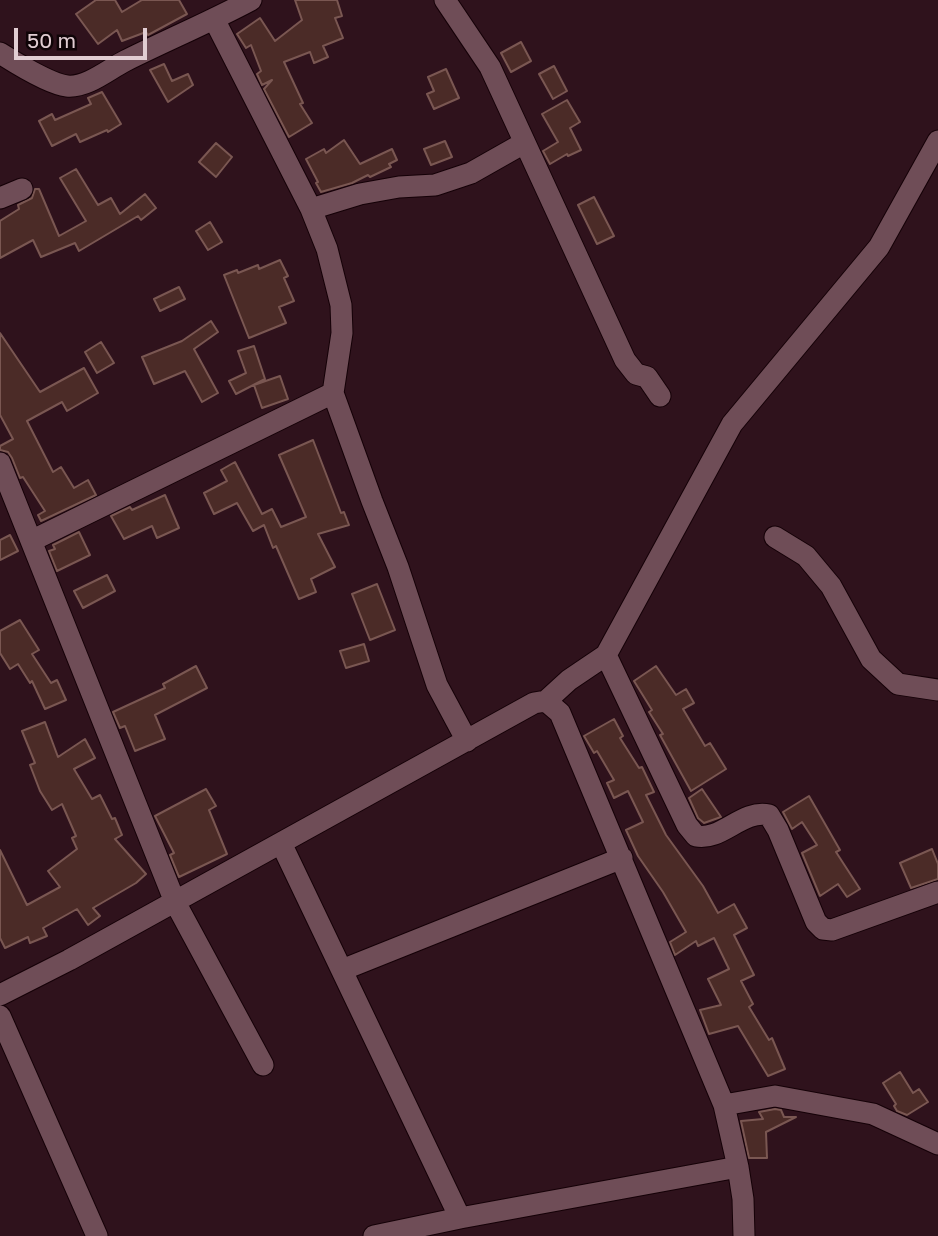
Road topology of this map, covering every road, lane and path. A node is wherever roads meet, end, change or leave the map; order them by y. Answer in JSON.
{"nodes":[{"id":1,"x":251,"y":0,"type":"edge"},
{"id":2,"x":445,"y":0,"type":"edge"},
{"id":3,"x":214,"y":19,"type":"junction"},
{"id":4,"x":0,"y":53,"type":"edge"},
{"id":5,"x":938,"y":141,"type":"edge"},
{"id":6,"x":524,"y":143,"type":"junction"},
{"id":7,"x":22,"y":189,"type":"dead end"},
{"id":8,"x":0,"y":198,"type":"edge"},
{"id":9,"x":311,"y":209,"type":"junction"},
{"id":10,"x":333,"y":393,"type":"junction"},
{"id":11,"x":660,"y":396,"type":"dead end"},
{"id":12,"x":0,"y":463,"type":"edge"},
{"id":13,"x":775,"y":537,"type":"dead end"},
{"id":14,"x":31,"y":541,"type":"junction"},
{"id":15,"x":606,"y":655,"type":"junction"},
{"id":16,"x":938,"y":690,"type":"edge"},
{"id":17,"x":546,"y":701,"type":"junction"},
{"id":18,"x":467,"y":741,"type":"junction"},
{"id":19,"x":281,"y":843,"type":"junction"},
{"id":20,"x":622,"y":858,"type":"junction"},
{"id":21,"x":938,"y":892,"type":"edge"},
{"id":22,"x":175,"y":902,"type":"junction"},
{"id":23,"x":342,"y":970,"type":"junction"},
{"id":24,"x":0,"y":995,"type":"edge"},
{"id":25,"x":0,"y":1016,"type":"edge"},
{"id":26,"x":263,"y":1065,"type":"dead end"},
{"id":27,"x":724,"y":1105,"type":"junction"},
{"id":28,"x":938,"y":1144,"type":"edge"},
{"id":29,"x":738,"y":1167,"type":"junction"},
{"id":30,"x":460,"y":1218,"type":"junction"},
{"id":31,"x":97,"y":1236,"type":"edge"},
{"id":32,"x":374,"y":1236,"type":"edge"},
{"id":33,"x":744,"y":1236,"type":"edge"}],
"edges":[{"from":1,"to":3,"type":"street"},
{"from":2,"to":6,"type":"street"},
{"from":3,"to":4,"type":"street"},
{"from":3,"to":9,"type":"street"},
{"from":5,"to":15,"type":"street"},
{"from":6,"to":9,"type":"street"},
{"from":6,"to":11,"type":"street"},
{"from":7,"to":8,"type":"street"},
{"from":9,"to":10,"type":"street"},
{"from":10,"to":14,"type":"street"},
{"from":10,"to":18,"type":"street"},
{"from":12,"to":14,"type":"street"},
{"from":13,"to":16,"type":"street"},
{"from":14,"to":22,"type":"street"},
{"from":15,"to":17,"type":"street"},
{"from":15,"to":21,"type":"street"},
{"from":17,"to":18,"type":"street"},
{"from":17,"to":20,"type":"street"},
{"from":18,"to":19,"type":"street"},
{"from":19,"to":22,"type":"street"},
{"from":19,"to":23,"type":"street"},
{"from":20,"to":23,"type":"street"},
{"from":20,"to":27,"type":"street"},
{"from":22,"to":24,"type":"street"},
{"from":22,"to":26,"type":"street"},
{"from":23,"to":30,"type":"street"},
{"from":25,"to":31,"type":"street"},
{"from":27,"to":28,"type":"street"},
{"from":27,"to":29,"type":"street"},
{"from":29,"to":30,"type":"street"},
{"from":29,"to":33,"type":"street"},
{"from":30,"to":32,"type":"street"}]}
